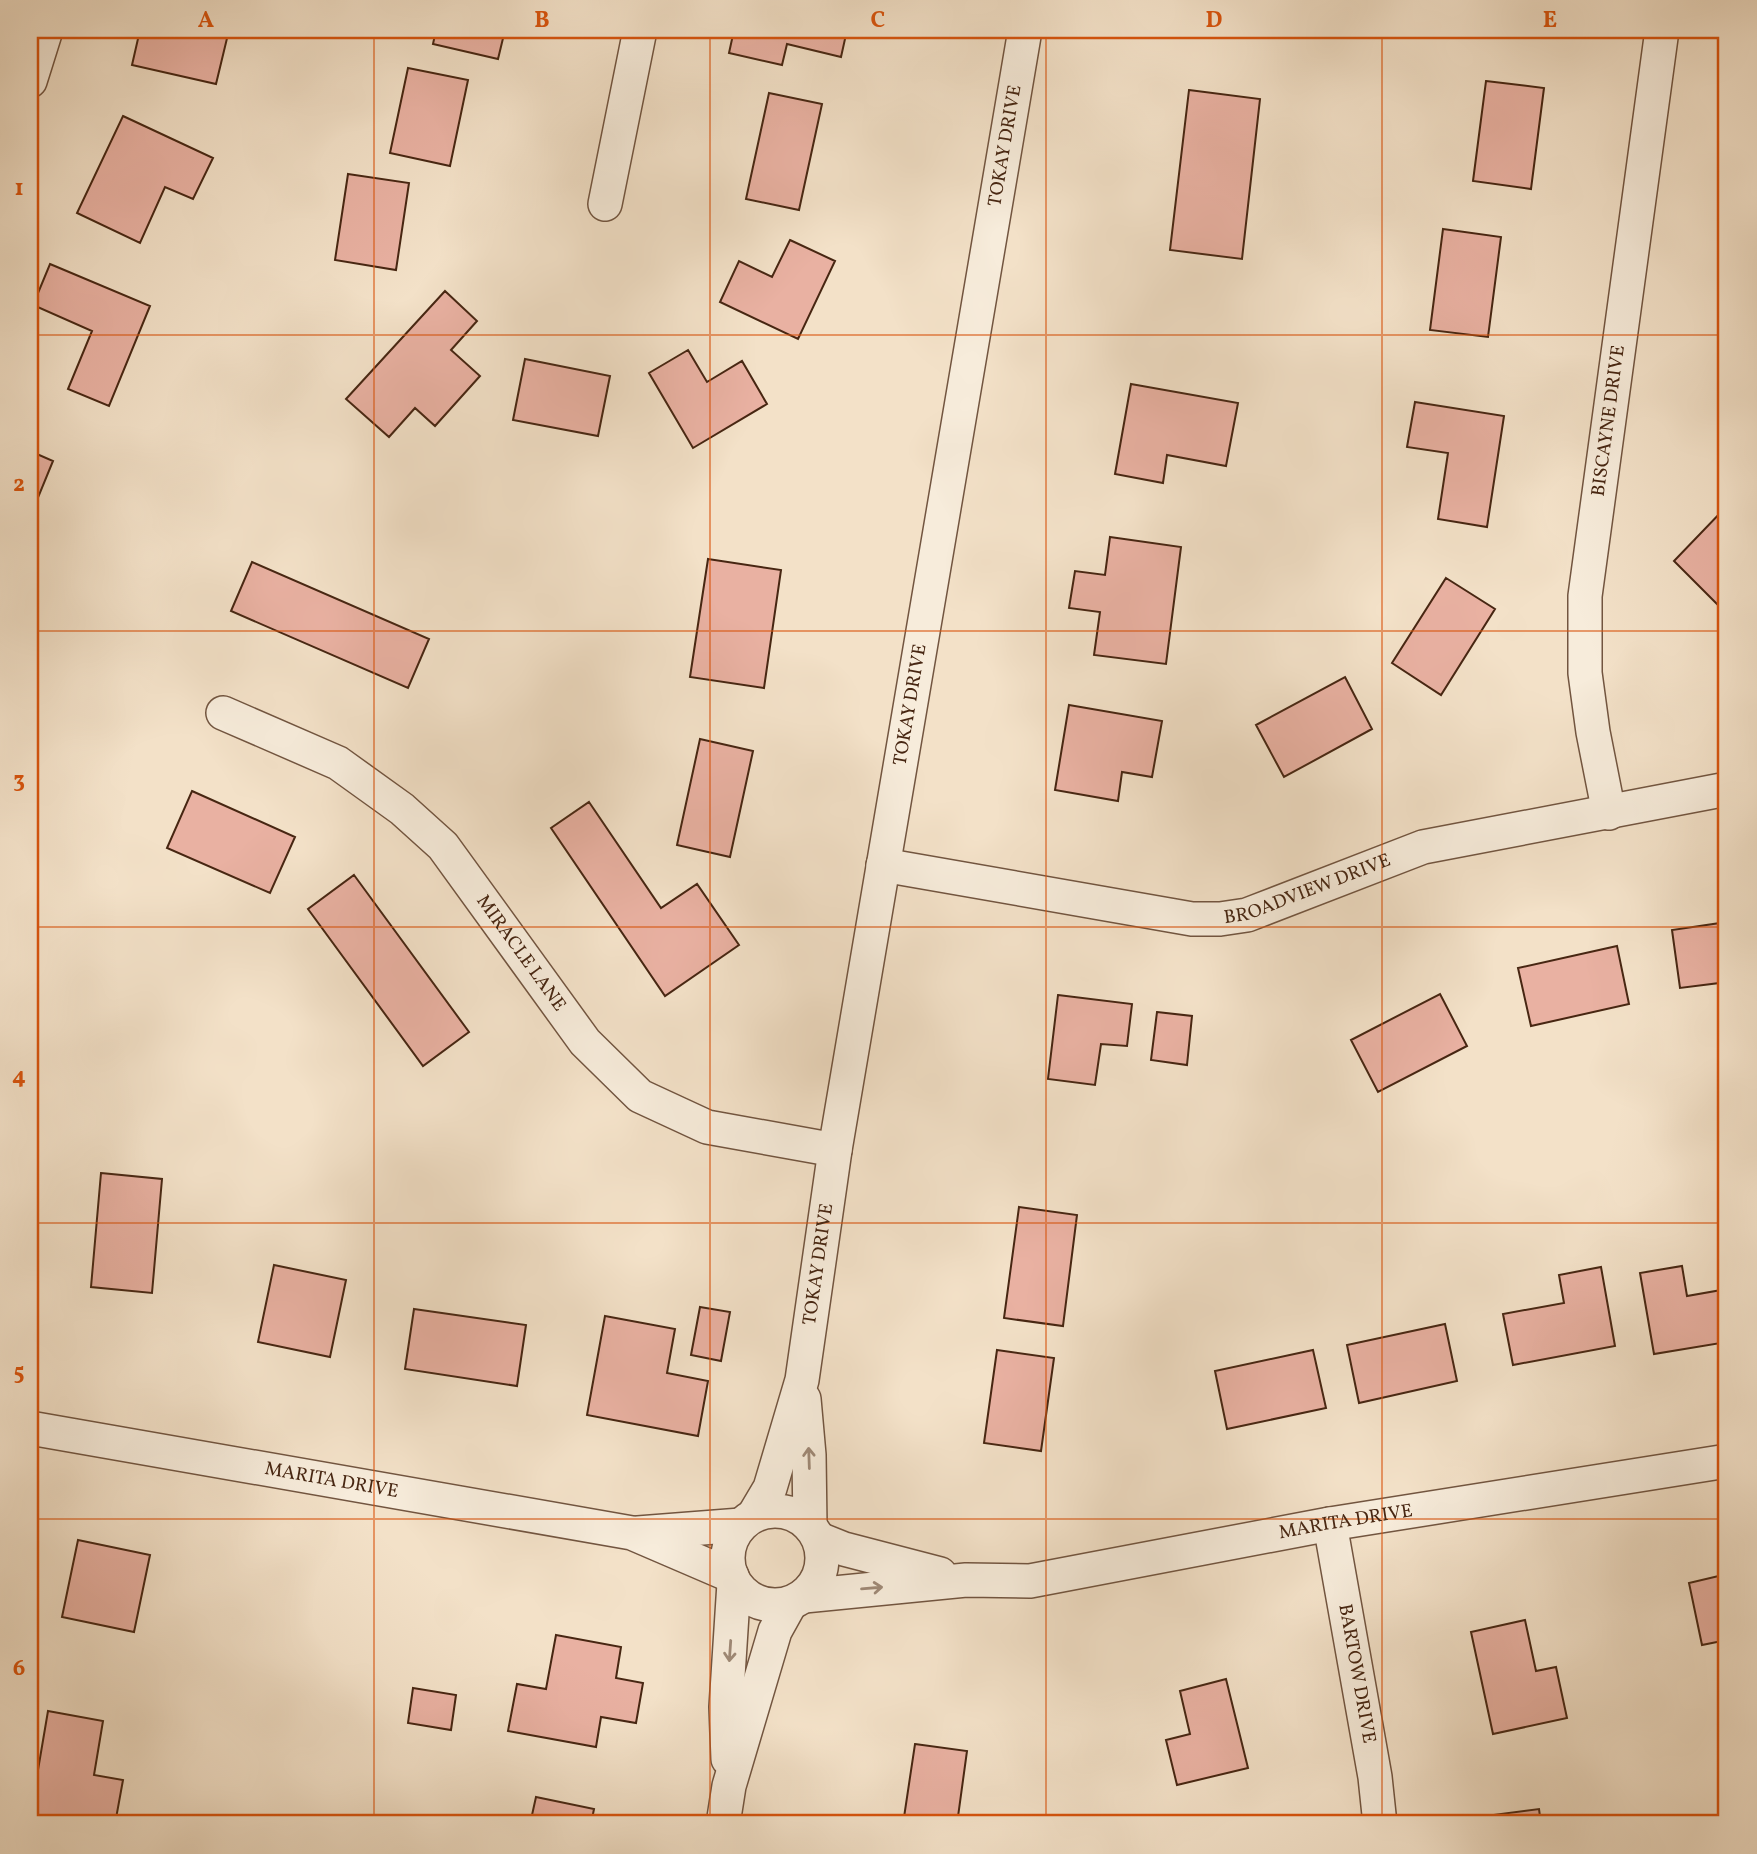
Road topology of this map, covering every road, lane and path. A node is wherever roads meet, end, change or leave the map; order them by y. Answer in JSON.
{"nodes":[{"id":1,"x":46,"y":30,"type":"edge"},
{"id":2,"x":640,"y":30,"type":"edge"},
{"id":3,"x":1025,"y":30,"type":"edge"},
{"id":4,"x":1662,"y":30,"type":"edge"},
{"id":5,"x":30,"y":81,"type":"edge"},
{"id":6,"x":605,"y":204,"type":"dead end"},
{"id":7,"x":223,"y":713,"type":"dead end"},
{"id":8,"x":1727,"y":789,"type":"edge"},
{"id":9,"x":1609,"y":813,"type":"junction"},
{"id":10,"x":883,"y":865,"type":"junction"},
{"id":11,"x":835,"y":1150,"type":"junction"},
{"id":12,"x":802,"y":1380,"type":"junction"},
{"id":13,"x":30,"y":1428,"type":"edge"},
{"id":14,"x":1727,"y":1461,"type":"edge"},
{"id":15,"x":748,"y":1520,"type":"junction"},
{"id":16,"x":1330,"y":1524,"type":"junction"},
{"id":17,"x":632,"y":1533,"type":"junction"},
{"id":18,"x":814,"y":1533,"type":"junction"},
{"id":19,"x":733,"y":1579,"type":"junction"},
{"id":20,"x":966,"y":1580,"type":"junction"},
{"id":21,"x":797,"y":1600,"type":"junction"},
{"id":22,"x":729,"y":1786,"type":"junction"},
{"id":23,"x":723,"y":1824,"type":"edge"},
{"id":24,"x":1380,"y":1824,"type":"edge"}],
"edges":[{"from":1,"to":5,"type":"street"},
{"from":2,"to":6,"type":"street"},
{"from":3,"to":10,"type":"street","name":"TOKAY DRIVE"},
{"from":4,"to":9,"type":"street","name":"BISCAYNE DRIVE"},
{"from":7,"to":11,"type":"street","name":"MIRACLE LANE"},
{"from":8,"to":9,"type":"street","name":"BROADVIEW DRIVE"},
{"from":9,"to":10,"type":"street","name":"BROADVIEW DRIVE"},
{"from":10,"to":11,"type":"street","name":"TOKAY DRIVE"},
{"from":11,"to":12,"type":"street","name":"TOKAY DRIVE"},
{"from":12,"to":15,"type":"street","name":"TOKAY DRIVE"},
{"from":18,"to":12,"type":"street","name":"TOKAY DRIVE","one_way":true},
{"from":13,"to":17,"type":"street","name":"MARITA DRIVE"},
{"from":14,"to":16,"type":"street","name":"MARITA DRIVE"},
{"from":15,"to":17,"type":"street","name":"MARITA DRIVE"},
{"from":15,"to":18,"type":"street"},
{"from":15,"to":19,"type":"street"},
{"from":16,"to":20,"type":"street","name":"MARITA DRIVE"},
{"from":16,"to":24,"type":"street","name":"BARTOW DRIVE"},
{"from":17,"to":19,"type":"street","name":"MARITA DRIVE"},
{"from":18,"to":20,"type":"street","name":"MARITA DRIVE"},
{"from":18,"to":21,"type":"street"},
{"from":19,"to":21,"type":"street"},
{"from":19,"to":22,"type":"street","one_way":true},
{"from":21,"to":20,"type":"street","name":"MARITA DRIVE","one_way":true},
{"from":21,"to":22,"type":"street"},
{"from":22,"to":23,"type":"street"}]}
